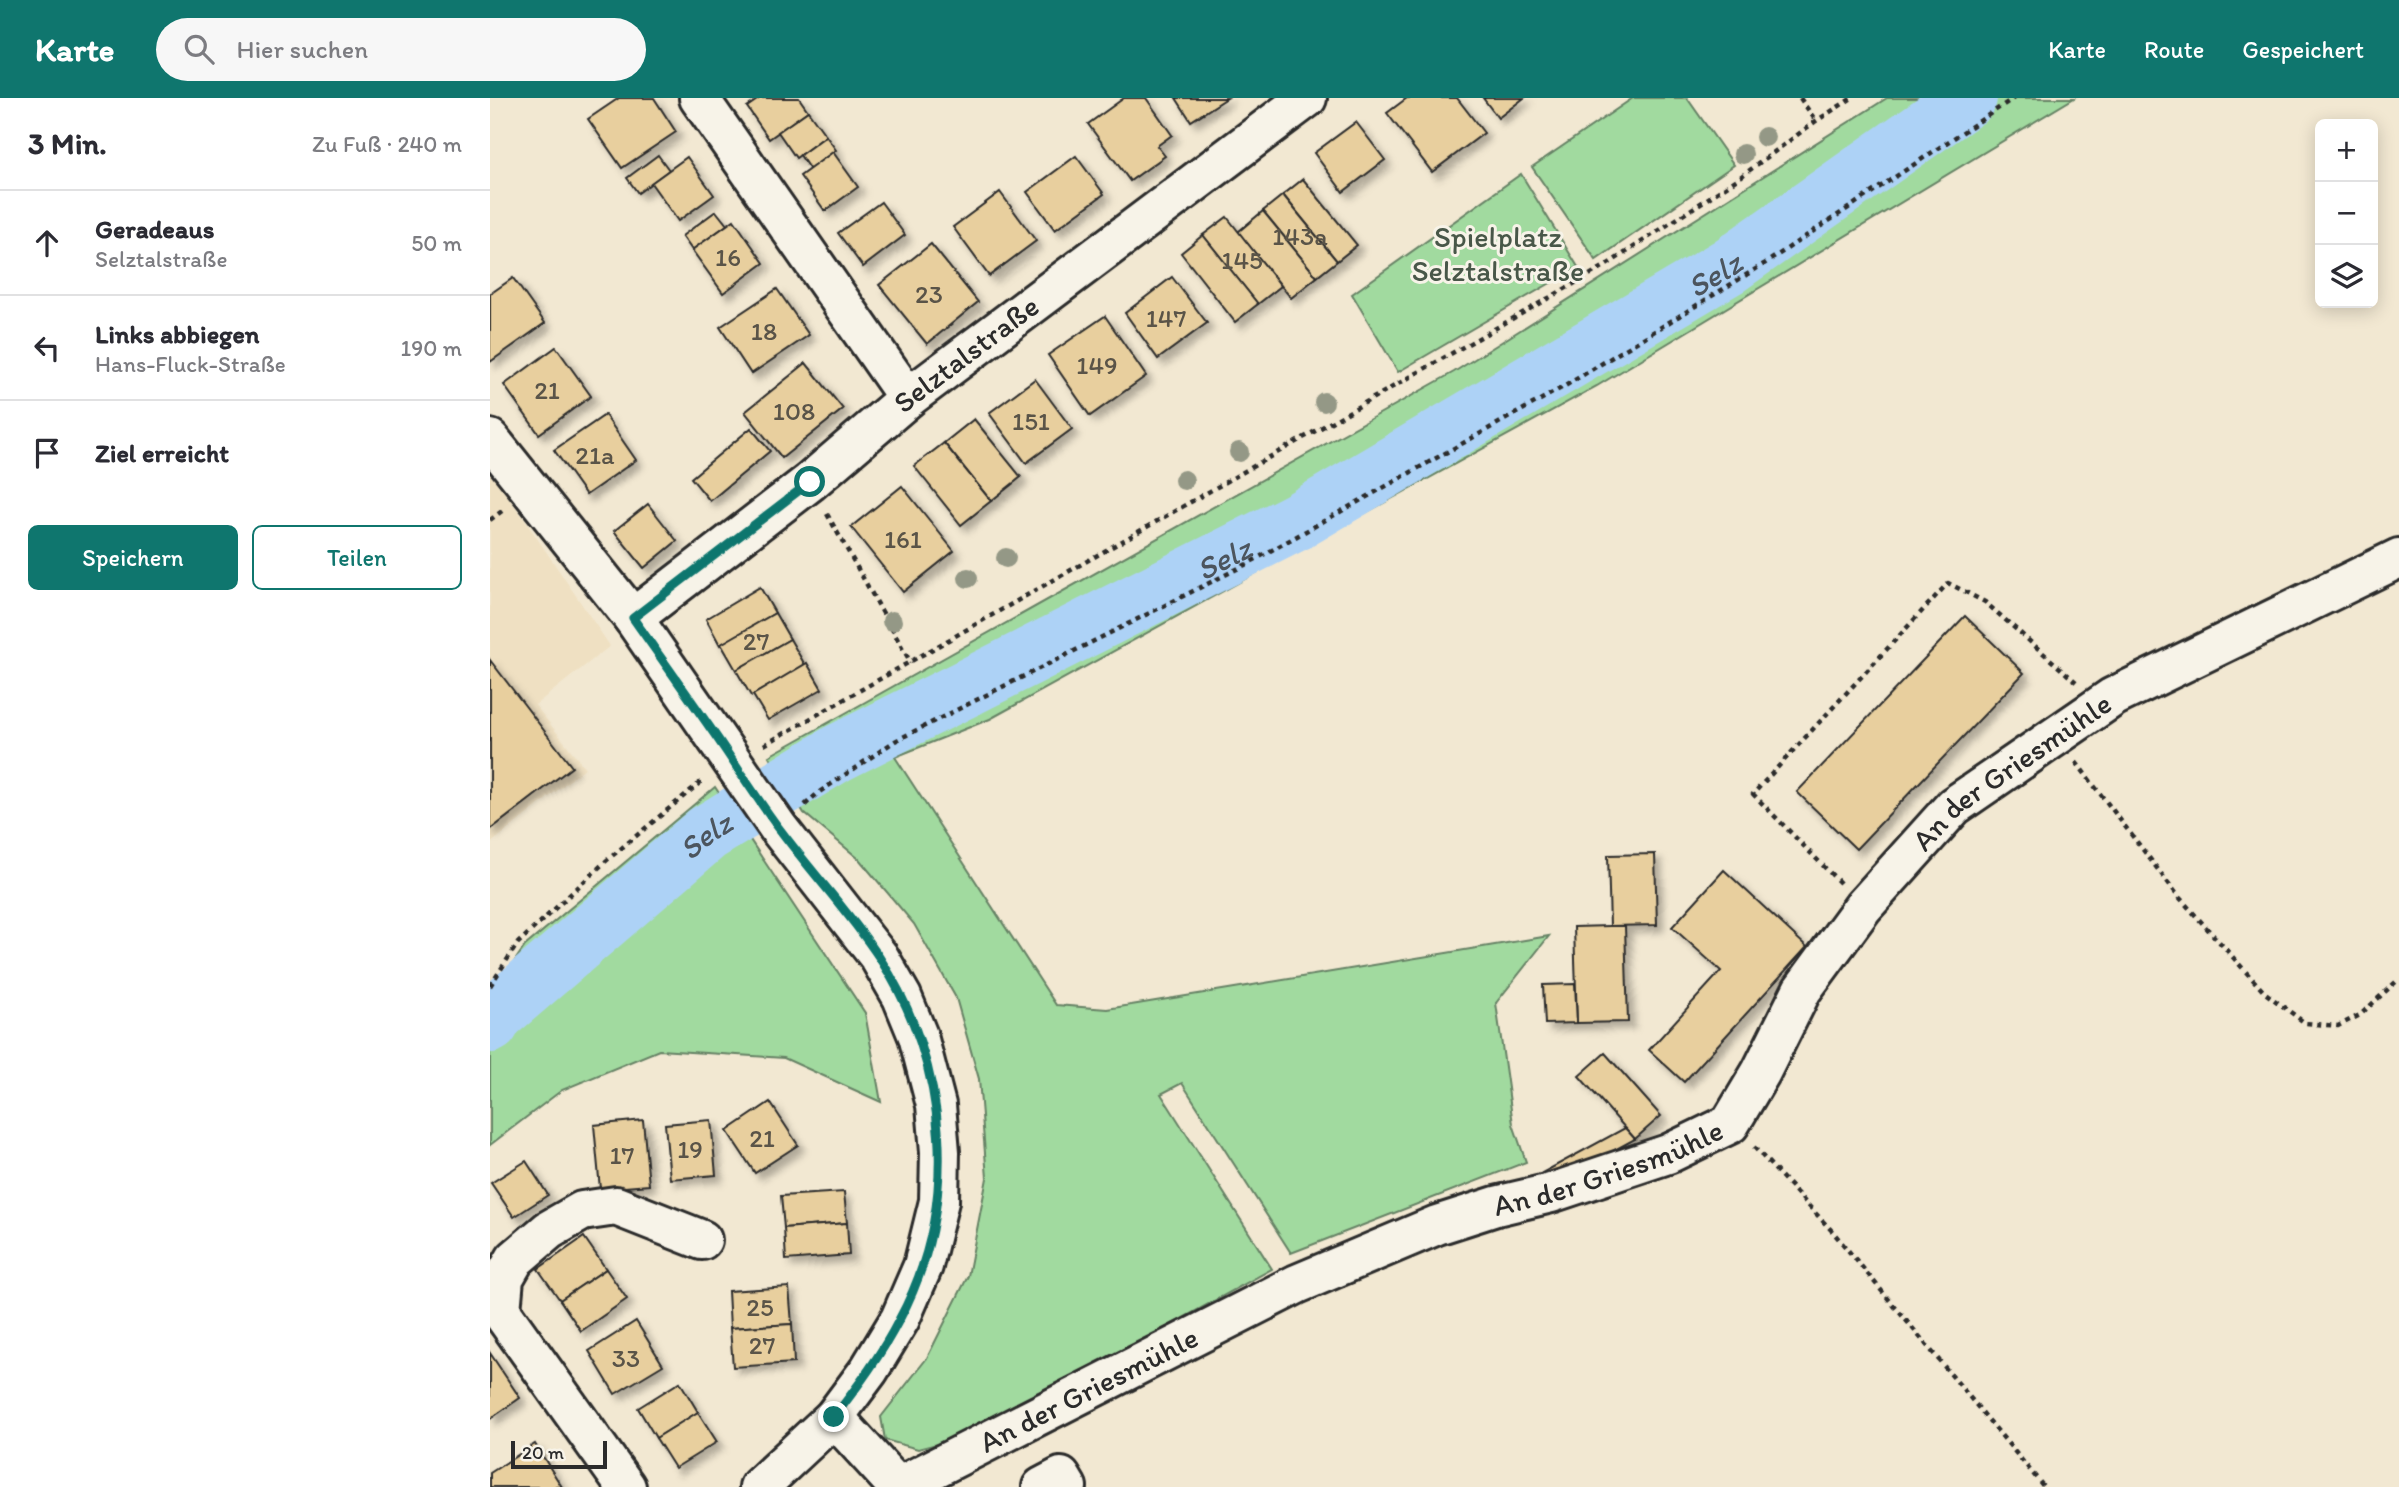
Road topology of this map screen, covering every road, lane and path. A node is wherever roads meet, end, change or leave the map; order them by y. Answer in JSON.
{"nodes":[{"id":1,"x":699,"y":98,"type":"edge"},
{"id":2,"x":1307,"y":98,"type":"edge"},
{"id":3,"x":1800,"y":98,"type":"edge"},
{"id":4,"x":1852,"y":98,"type":"edge"},
{"id":5,"x":2014,"y":98,"type":"edge"},
{"id":6,"x":1816,"y":121,"type":"junction"},
{"id":7,"x":908,"y":398,"type":"junction"},
{"id":8,"x":490,"y":439,"type":"edge"},
{"id":9,"x":810,"y":482,"type":"junction"},
{"id":10,"x":2399,"y":558,"type":"edge"},
{"id":11,"x":633,"y":618,"type":"junction"},
{"id":12,"x":911,"y":663,"type":"junction"},
{"id":13,"x":2103,"y":705,"type":"junction"},
{"id":14,"x":2057,"y":736,"type":"junction"},
{"id":15,"x":737,"y":767,"type":"junction"},
{"id":16,"x":780,"y":831,"type":"junction"},
{"id":17,"x":1863,"y":906,"type":"junction"},
{"id":18,"x":2399,"y":979,"type":"edge"},
{"id":19,"x":490,"y":986,"type":"edge"},
{"id":20,"x":1730,"y":1124,"type":"junction"},
{"id":21,"x":702,"y":1240,"type":"dead end"},
{"id":22,"x":496,"y":1303,"type":"edge"},
{"id":23,"x":834,"y":1417,"type":"junction"},
{"id":24,"x":952,"y":1475,"type":"edge"},
{"id":25,"x":626,"y":1487,"type":"edge"},
{"id":26,"x":759,"y":1487,"type":"edge"},
{"id":27,"x":898,"y":1487,"type":"edge"},
{"id":28,"x":1042,"y":1487,"type":"edge"},
{"id":29,"x":1067,"y":1487,"type":"edge"},
{"id":30,"x":2044,"y":1487,"type":"edge"}],
"edges":[{"from":1,"to":7,"type":"street"},
{"from":2,"to":7,"type":"street","name":"Selztalstraße"},
{"from":3,"to":6,"type":"path"},
{"from":4,"to":6,"type":"path"},
{"from":5,"to":16,"type":"path"},
{"from":6,"to":12,"type":"path"},
{"from":7,"to":9,"type":"street","name":"Selztalstraße"},
{"from":8,"to":11,"type":"street"},
{"from":9,"to":11,"type":"street","name":"Selztalstraße"},
{"from":9,"to":12,"type":"path"},
{"from":10,"to":13,"type":"street","name":"An der Griesmühle"},
{"from":11,"to":15,"type":"street"},
{"from":12,"to":15,"type":"path"},
{"from":13,"to":14,"type":"street","name":"An der Griesmühle"},
{"from":13,"to":17,"type":"path"},
{"from":14,"to":17,"type":"street","name":"An der Griesmühle"},
{"from":14,"to":18,"type":"path"},
{"from":15,"to":16,"type":"street"},
{"from":15,"to":19,"type":"path"},
{"from":16,"to":23,"type":"street"},
{"from":17,"to":20,"type":"street","name":"An der Griesmühle"},
{"from":20,"to":24,"type":"street","name":"An der Griesmühle"},
{"from":20,"to":30,"type":"path"},
{"from":21,"to":22,"type":"street"},
{"from":22,"to":25,"type":"street"},
{"from":23,"to":26,"type":"street"},
{"from":23,"to":27,"type":"street","name":"An der Griesmühle"},
{"from":24,"to":27,"type":"street","name":"An der Griesmühle"},
{"from":28,"to":29,"type":"street"}]}
